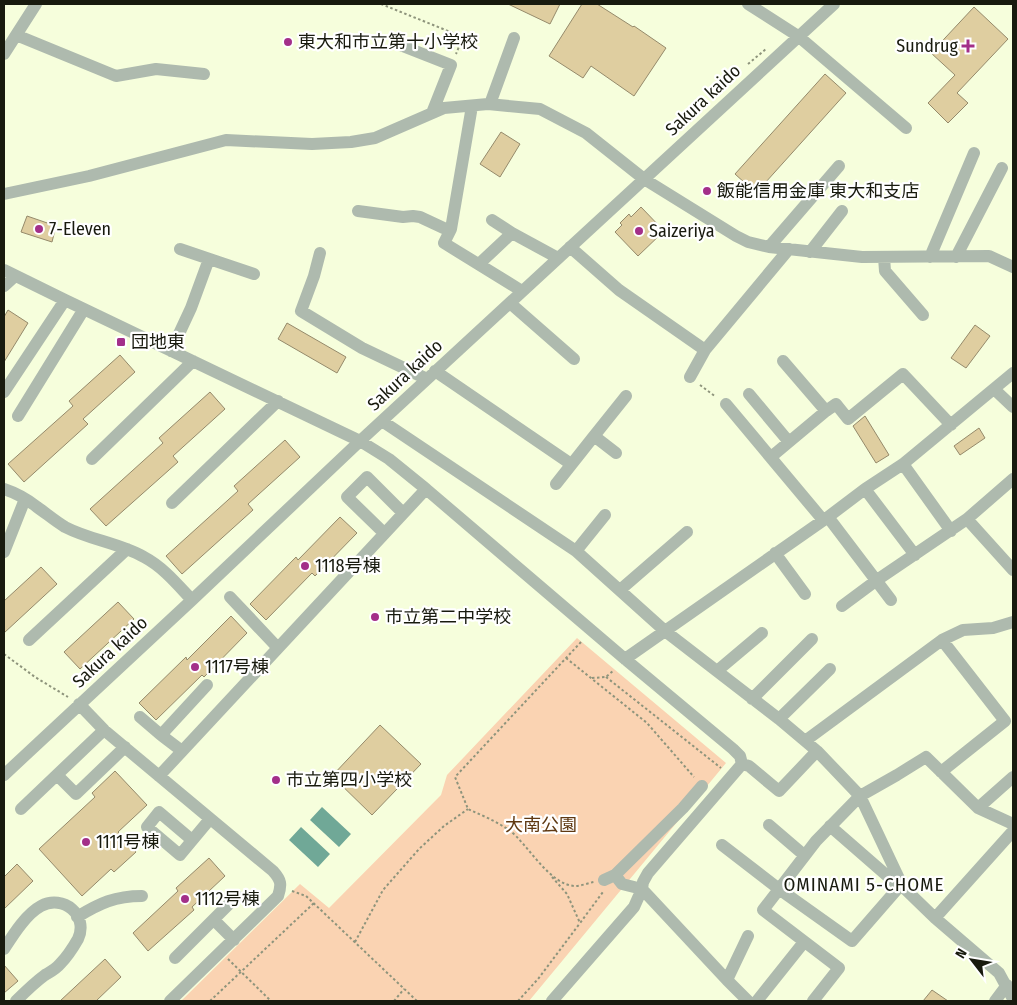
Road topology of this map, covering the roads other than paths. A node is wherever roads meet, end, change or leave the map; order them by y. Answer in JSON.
{"nodes":[{"id":1,"x":36,"y":4,"type":"edge"},
{"id":2,"x":748,"y":4,"type":"edge"},
{"id":3,"x":834,"y":4,"type":"edge"},
{"id":4,"x":16,"y":34,"type":"junction"},
{"id":5,"x":798,"y":36,"type":"junction"},
{"id":6,"x":514,"y":38,"type":"dead end"},
{"id":7,"x":400,"y":45,"type":"dead end"},
{"id":8,"x":4,"y":54,"type":"edge"},
{"id":9,"x":204,"y":74,"type":"dead end"},
{"id":10,"x":490,"y":104,"type":"junction"},
{"id":11,"x":472,"y":106,"type":"junction"},
{"id":12,"x":432,"y":113,"type":"junction"},
{"id":13,"x":906,"y":128,"type":"dead end"},
{"id":14,"x":974,"y":153,"type":"dead end"},
{"id":15,"x":839,"y":166,"type":"dead end"},
{"id":16,"x":1002,"y":168,"type":"dead end"},
{"id":17,"x":644,"y":180,"type":"junction"},
{"id":18,"x":4,"y":194,"type":"edge"},
{"id":19,"x":358,"y":211,"type":"dead end"},
{"id":20,"x":842,"y":211,"type":"dead end"},
{"id":21,"x":492,"y":220,"type":"dead end"},
{"id":22,"x":450,"y":231,"type":"junction"},
{"id":23,"x":512,"y":233,"type":"junction"},
{"id":24,"x":570,"y":247,"type":"junction"},
{"id":25,"x":769,"y":247,"type":"junction"},
{"id":26,"x":180,"y":249,"type":"dead end"},
{"id":27,"x":789,"y":250,"type":"junction"},
{"id":28,"x":810,"y":252,"type":"junction"},
{"id":29,"x":320,"y":253,"type":"dead end"},
{"id":30,"x":884,"y":257,"type":"junction"},
{"id":31,"x":930,"y":257,"type":"junction"},
{"id":32,"x":956,"y":257,"type":"junction"},
{"id":33,"x":558,"y":258,"type":"junction"},
{"id":34,"x":208,"y":259,"type":"junction"},
{"id":35,"x":1012,"y":263,"type":"edge"},
{"id":36,"x":479,"y":264,"type":"junction"},
{"id":37,"x":9,"y":273,"type":"edge"},
{"id":38,"x":254,"y":274,"type":"dead end"},
{"id":39,"x":4,"y":286,"type":"edge"},
{"id":40,"x":522,"y":291,"type":"junction"},
{"id":41,"x":65,"y":300,"type":"junction"},
{"id":42,"x":510,"y":303,"type":"junction"},
{"id":43,"x":84,"y":310,"type":"junction"},
{"id":44,"x":923,"y":315,"type":"dead end"},
{"id":45,"x":705,"y":350,"type":"junction"},
{"id":46,"x":171,"y":351,"type":"junction"},
{"id":47,"x":574,"y":359,"type":"dead end"},
{"id":48,"x":193,"y":361,"type":"junction"},
{"id":49,"x":783,"y":361,"type":"dead end"},
{"id":50,"x":1013,"y":373,"type":"edge"},
{"id":51,"x":431,"y":375,"type":"junction"},
{"id":52,"x":690,"y":377,"type":"road end"},
{"id":53,"x":994,"y":389,"type":"junction"},
{"id":54,"x":4,"y":392,"type":"edge"},
{"id":55,"x":749,"y":394,"type":"dead end"},
{"id":56,"x":626,"y":396,"type":"dead end"},
{"id":57,"x":278,"y":401,"type":"junction"},
{"id":58,"x":726,"y":404,"type":"road end"},
{"id":59,"x":1013,"y":407,"type":"edge"},
{"id":60,"x":826,"y":411,"type":"junction"},
{"id":61,"x":18,"y":416,"type":"dead end"},
{"id":62,"x":382,"y":421,"type":"junction"},
{"id":63,"x":951,"y":424,"type":"junction"},
{"id":64,"x":594,"y":436,"type":"junction"},
{"id":65,"x":360,"y":441,"type":"junction"},
{"id":66,"x":789,"y":442,"type":"junction"},
{"id":67,"x":616,"y":453,"type":"dead end"},
{"id":68,"x":771,"y":457,"type":"junction"},
{"id":69,"x":92,"y":459,"type":"dead end"},
{"id":70,"x":571,"y":464,"type":"junction"},
{"id":71,"x":903,"y":464,"type":"junction"},
{"id":72,"x":1013,"y":479,"type":"edge"},
{"id":73,"x":556,"y":484,"type":"dead end"},
{"id":74,"x":4,"y":489,"type":"edge"},
{"id":75,"x":426,"y":489,"type":"junction"},
{"id":76,"x":865,"y":489,"type":"junction"},
{"id":77,"x":25,"y":499,"type":"junction"},
{"id":78,"x":172,"y":503,"type":"dead end"},
{"id":79,"x":403,"y":513,"type":"junction"},
{"id":80,"x":605,"y":514,"type":"dead end"},
{"id":81,"x":826,"y":518,"type":"junction"},
{"id":82,"x":967,"y":519,"type":"junction"},
{"id":83,"x":951,"y":530,"type":"junction"},
{"id":84,"x":687,"y":532,"type":"dead end"},
{"id":85,"x":384,"y":533,"type":"junction"},
{"id":86,"x":126,"y":549,"type":"junction"},
{"id":87,"x":576,"y":551,"type":"junction"},
{"id":88,"x":4,"y":552,"type":"edge"},
{"id":89,"x":775,"y":553,"type":"junction"},
{"id":90,"x":915,"y":554,"type":"junction"},
{"id":91,"x":1013,"y":570,"type":"edge"},
{"id":92,"x":877,"y":580,"type":"junction"},
{"id":93,"x":620,"y":590,"type":"junction"},
{"id":94,"x":805,"y":594,"type":"dead end"},
{"id":95,"x":230,"y":598,"type":"dead end"},
{"id":96,"x":192,"y":600,"type":"junction"},
{"id":97,"x":892,"y":600,"type":"dead end"},
{"id":98,"x":842,"y":606,"type":"dead end"},
{"id":99,"x":1013,"y":622,"type":"edge"},
{"id":100,"x":665,"y":631,"type":"junction"},
{"id":101,"x":762,"y":633,"type":"dead end"},
{"id":102,"x":812,"y":639,"type":"dead end"},
{"id":103,"x":29,"y":640,"type":"dead end"},
{"id":104,"x":942,"y":640,"type":"junction"},
{"id":105,"x":278,"y":648,"type":"junction"},
{"id":106,"x":625,"y":659,"type":"junction"},
{"id":107,"x":830,"y":669,"type":"dead end"},
{"id":108,"x":717,"y":671,"type":"junction"},
{"id":109,"x":207,"y":685,"type":"dead end"},
{"id":110,"x":752,"y":698,"type":"junction"},
{"id":111,"x":79,"y":704,"type":"junction"},
{"id":112,"x":140,"y":717,"type":"dead end"},
{"id":113,"x":779,"y":719,"type":"junction"},
{"id":114,"x":104,"y":730,"type":"junction"},
{"id":115,"x":161,"y":735,"type":"junction"},
{"id":116,"x":806,"y":741,"type":"junction"},
{"id":117,"x":125,"y":747,"type":"junction"},
{"id":118,"x":182,"y":751,"type":"junction"},
{"id":119,"x":817,"y":751,"type":"junction"},
{"id":120,"x":742,"y":764,"type":"junction"},
{"id":121,"x":941,"y":772,"type":"junction"},
{"id":122,"x":4,"y":775,"type":"edge"},
{"id":123,"x":57,"y":775,"type":"junction"},
{"id":124,"x":159,"y":776,"type":"junction"},
{"id":125,"x":1013,"y":777,"type":"edge"},
{"id":126,"x":702,"y":786,"type":"road end"},
{"id":127,"x":860,"y":796,"type":"junction"},
{"id":128,"x":978,"y":808,"type":"junction"},
{"id":129,"x":21,"y":809,"type":"dead end"},
{"id":130,"x":210,"y":819,"type":"junction"},
{"id":131,"x":1013,"y":824,"type":"edge"},
{"id":132,"x":769,"y":825,"type":"dead end"},
{"id":133,"x":830,"y":826,"type":"junction"},
{"id":134,"x":1013,"y":831,"type":"edge"},
{"id":135,"x":192,"y":840,"type":"dead end"},
{"id":136,"x":722,"y":845,"type":"dead end"},
{"id":137,"x":804,"y":856,"type":"junction"},
{"id":138,"x":901,"y":887,"type":"junction"},
{"id":139,"x":642,"y":889,"type":"junction"},
{"id":140,"x":779,"y":889,"type":"junction"},
{"id":141,"x":142,"y":896,"type":"dead end"},
{"id":142,"x":237,"y":896,"type":"dead end"},
{"id":143,"x":77,"y":917,"type":"junction"},
{"id":144,"x":935,"y":918,"type":"junction"},
{"id":145,"x":214,"y":920,"type":"junction"},
{"id":146,"x":748,"y":936,"type":"dead end"},
{"id":147,"x":234,"y":940,"type":"junction"},
{"id":148,"x":804,"y":942,"type":"junction"},
{"id":149,"x":4,"y":949,"type":"edge"},
{"id":150,"x":175,"y":958,"type":"dead end"},
{"id":151,"x":727,"y":980,"type":"junction"},
{"id":152,"x":1007,"y":985,"type":"junction"},
{"id":153,"x":1013,"y":999,"type":"edge"},
{"id":154,"x":16,"y":1001,"type":"edge"},
{"id":155,"x":170,"y":1001,"type":"edge"},
{"id":156,"x":552,"y":1001,"type":"edge"},
{"id":157,"x":748,"y":1001,"type":"edge"},
{"id":158,"x":757,"y":1001,"type":"edge"},
{"id":159,"x":813,"y":1001,"type":"edge"},
{"id":160,"x":995,"y":1001,"type":"edge"}],
"edges":[{"from":1,"to":4,"type":"street"},
{"from":2,"to":5,"type":"street"},
{"from":3,"to":5,"type":"street","name":"Sakura kaido"},
{"from":4,"to":8,"type":"street"},
{"from":4,"to":9,"type":"street"},
{"from":5,"to":13,"type":"street"},
{"from":5,"to":17,"type":"street","name":"Sakura kaido"},
{"from":6,"to":10,"type":"street"},
{"from":7,"to":12,"type":"street"},
{"from":10,"to":11,"type":"street"},
{"from":10,"to":17,"type":"street"},
{"from":11,"to":12,"type":"street"},
{"from":11,"to":22,"type":"street"},
{"from":12,"to":18,"type":"street"},
{"from":14,"to":31,"type":"street"},
{"from":15,"to":25,"type":"street"},
{"from":16,"to":32,"type":"street"},
{"from":17,"to":24,"type":"street","name":"Sakura kaido"},
{"from":17,"to":25,"type":"street"},
{"from":19,"to":22,"type":"street"},
{"from":20,"to":28,"type":"street"},
{"from":21,"to":23,"type":"street"},
{"from":22,"to":36,"type":"street"},
{"from":23,"to":33,"type":"street"},
{"from":23,"to":36,"type":"street"},
{"from":24,"to":33,"type":"street","name":"Sakura kaido"},
{"from":24,"to":45,"type":"street"},
{"from":25,"to":27,"type":"street"},
{"from":26,"to":34,"type":"street"},
{"from":27,"to":28,"type":"street"},
{"from":27,"to":45,"type":"street"},
{"from":28,"to":30,"type":"street"},
{"from":29,"to":51,"type":"street"},
{"from":30,"to":31,"type":"street"},
{"from":30,"to":44,"type":"street"},
{"from":31,"to":32,"type":"street"},
{"from":32,"to":35,"type":"street"},
{"from":33,"to":40,"type":"street","name":"Sakura kaido"},
{"from":34,"to":38,"type":"street"},
{"from":34,"to":46,"type":"street"},
{"from":36,"to":40,"type":"street"},
{"from":37,"to":39,"type":"street"},
{"from":37,"to":41,"type":"street"},
{"from":40,"to":42,"type":"street","name":"Sakura kaido"},
{"from":41,"to":43,"type":"street"},
{"from":41,"to":54,"type":"street"},
{"from":42,"to":47,"type":"street"},
{"from":42,"to":51,"type":"street","name":"Sakura kaido"},
{"from":43,"to":46,"type":"street"},
{"from":43,"to":61,"type":"street"},
{"from":45,"to":52,"type":"street"},
{"from":46,"to":48,"type":"street"},
{"from":48,"to":57,"type":"street"},
{"from":48,"to":69,"type":"street"},
{"from":49,"to":60,"type":"street"},
{"from":50,"to":53,"type":"street"},
{"from":51,"to":62,"type":"street","name":"Sakura kaido"},
{"from":51,"to":70,"type":"street"},
{"from":53,"to":59,"type":"street"},
{"from":53,"to":63,"type":"street"},
{"from":55,"to":66,"type":"street"},
{"from":56,"to":64,"type":"street"},
{"from":57,"to":65,"type":"street"},
{"from":57,"to":78,"type":"street"},
{"from":58,"to":68,"type":"street"},
{"from":60,"to":63,"type":"street"},
{"from":60,"to":66,"type":"street"},
{"from":62,"to":65,"type":"street","name":"Sakura kaido"},
{"from":62,"to":87,"type":"street"},
{"from":63,"to":71,"type":"street"},
{"from":64,"to":67,"type":"street"},
{"from":64,"to":70,"type":"street"},
{"from":65,"to":75,"type":"street"},
{"from":65,"to":96,"type":"street","name":"Sakura kaido"},
{"from":66,"to":68,"type":"street"},
{"from":68,"to":81,"type":"street"},
{"from":70,"to":73,"type":"street"},
{"from":71,"to":76,"type":"street"},
{"from":71,"to":83,"type":"street"},
{"from":72,"to":82,"type":"street"},
{"from":74,"to":77,"type":"street"},
{"from":75,"to":79,"type":"street"},
{"from":75,"to":106,"type":"street"},
{"from":76,"to":81,"type":"street"},
{"from":76,"to":90,"type":"street"},
{"from":77,"to":86,"type":"street"},
{"from":77,"to":88,"type":"street"},
{"from":79,"to":85,"type":"street"},
{"from":79,"to":85,"type":"street"},
{"from":80,"to":87,"type":"street"},
{"from":81,"to":89,"type":"street"},
{"from":81,"to":92,"type":"street"},
{"from":82,"to":83,"type":"street"},
{"from":82,"to":91,"type":"street"},
{"from":83,"to":90,"type":"street"},
{"from":84,"to":93,"type":"street"},
{"from":85,"to":105,"type":"street"},
{"from":86,"to":96,"type":"street"},
{"from":86,"to":103,"type":"street"},
{"from":87,"to":93,"type":"street"},
{"from":89,"to":94,"type":"street"},
{"from":89,"to":100,"type":"street"},
{"from":90,"to":92,"type":"street"},
{"from":92,"to":97,"type":"street"},
{"from":92,"to":98,"type":"street"},
{"from":93,"to":100,"type":"street"},
{"from":95,"to":105,"type":"street"},
{"from":96,"to":111,"type":"street","name":"Sakura kaido"},
{"from":99,"to":104,"type":"street"},
{"from":100,"to":106,"type":"street"},
{"from":100,"to":108,"type":"street"},
{"from":101,"to":108,"type":"street"},
{"from":102,"to":110,"type":"street"},
{"from":104,"to":116,"type":"street"},
{"from":104,"to":121,"type":"street"},
{"from":105,"to":118,"type":"street"},
{"from":106,"to":120,"type":"street"},
{"from":107,"to":113,"type":"street"},
{"from":108,"to":110,"type":"street"},
{"from":109,"to":115,"type":"street"},
{"from":110,"to":113,"type":"street"},
{"from":111,"to":114,"type":"street"},
{"from":111,"to":122,"type":"street","name":"Sakura kaido"},
{"from":112,"to":115,"type":"street"},
{"from":113,"to":116,"type":"street"},
{"from":114,"to":117,"type":"street"},
{"from":114,"to":123,"type":"street"},
{"from":115,"to":118,"type":"street"},
{"from":116,"to":119,"type":"street"},
{"from":117,"to":123,"type":"street"},
{"from":117,"to":124,"type":"street"},
{"from":118,"to":124,"type":"street"},
{"from":119,"to":120,"type":"street"},
{"from":119,"to":127,"type":"street"},
{"from":120,"to":139,"type":"street"},
{"from":121,"to":127,"type":"street"},
{"from":121,"to":128,"type":"street"},
{"from":123,"to":129,"type":"street"},
{"from":124,"to":130,"type":"street"},
{"from":125,"to":128,"type":"street"},
{"from":126,"to":139,"type":"street"},
{"from":127,"to":133,"type":"street"},
{"from":127,"to":138,"type":"street"},
{"from":128,"to":131,"type":"street"},
{"from":130,"to":135,"type":"street"},
{"from":130,"to":147,"type":"street"},
{"from":132,"to":137,"type":"street"},
{"from":133,"to":137,"type":"street"},
{"from":133,"to":138,"type":"street"},
{"from":134,"to":144,"type":"street"},
{"from":136,"to":140,"type":"street"},
{"from":137,"to":140,"type":"street"},
{"from":138,"to":140,"type":"street"},
{"from":138,"to":144,"type":"street"},
{"from":139,"to":151,"type":"street"},
{"from":139,"to":156,"type":"street"},
{"from":140,"to":148,"type":"street"},
{"from":141,"to":143,"type":"street"},
{"from":142,"to":145,"type":"street"},
{"from":143,"to":149,"type":"street"},
{"from":143,"to":154,"type":"street"},
{"from":144,"to":152,"type":"street"},
{"from":145,"to":147,"type":"street"},
{"from":145,"to":150,"type":"street"},
{"from":146,"to":151,"type":"street"},
{"from":147,"to":155,"type":"street"},
{"from":148,"to":158,"type":"street"},
{"from":148,"to":159,"type":"street"},
{"from":151,"to":157,"type":"street"},
{"from":152,"to":153,"type":"street"},
{"from":152,"to":160,"type":"street"}]}
